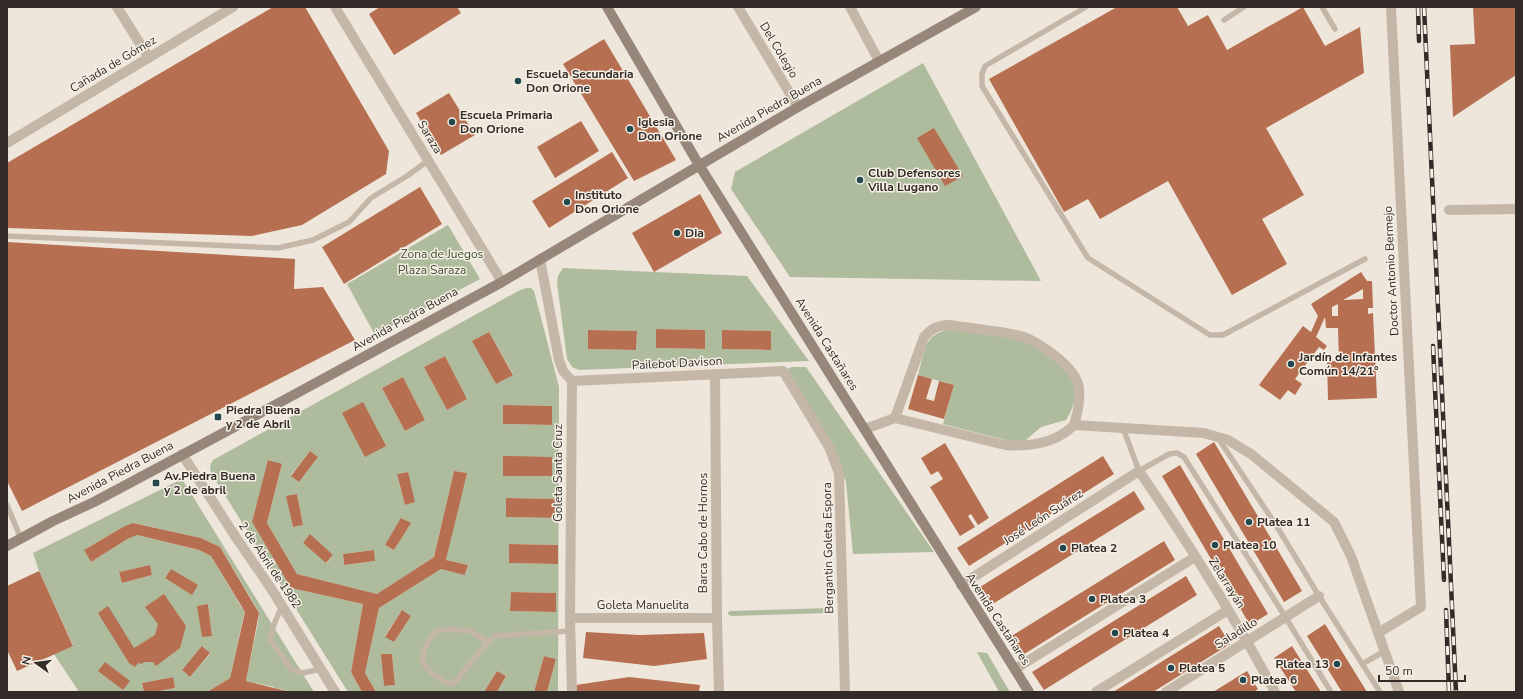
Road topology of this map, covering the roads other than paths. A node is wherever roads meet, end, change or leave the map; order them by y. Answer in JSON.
{"nodes":[{"id":1,"x":117,"y":7,"type":"edge"},
{"id":2,"x":233,"y":7,"type":"edge"},
{"id":3,"x":335,"y":7,"type":"edge"},
{"id":4,"x":607,"y":7,"type":"edge"},
{"id":5,"x":738,"y":7,"type":"edge"},
{"id":6,"x":850,"y":7,"type":"edge"},
{"id":7,"x":976,"y":7,"type":"edge"},
{"id":8,"x":1086,"y":7,"type":"edge"},
{"id":9,"x":1244,"y":7,"type":"edge"},
{"id":10,"x":1322,"y":7,"type":"edge"},
{"id":11,"x":1391,"y":7,"type":"edge"},
{"id":12,"x":1224,"y":20,"type":"dead end"},
{"id":13,"x":1335,"y":29,"type":"dead end"},
{"id":14,"x":149,"y":58,"type":"junction"},
{"id":15,"x":879,"y":60,"type":"junction"},
{"id":16,"x":798,"y":107,"type":"junction"},
{"id":17,"x":7,"y":143,"type":"edge"},
{"id":18,"x":428,"y":160,"type":"junction"},
{"id":19,"x":699,"y":165,"type":"junction"},
{"id":20,"x":1516,"y":209,"type":"edge"},
{"id":21,"x":1449,"y":210,"type":"dead end"},
{"id":22,"x":7,"y":236,"type":"edge"},
{"id":23,"x":540,"y":259,"type":"junction"},
{"id":24,"x":1365,"y":259,"type":"dead end"},
{"id":25,"x":502,"y":282,"type":"junction"},
{"id":26,"x":783,"y":371,"type":"joint"},
{"id":27,"x":715,"y":374,"type":"junction"},
{"id":28,"x":572,"y":381,"type":"junction"},
{"id":29,"x":895,"y":418,"type":"junction"},
{"id":30,"x":1074,"y":425,"type":"junction"},
{"id":31,"x":1123,"y":428,"type":"junction"},
{"id":32,"x":865,"y":430,"type":"junction"},
{"id":33,"x":1217,"y":437,"type":"junction"},
{"id":34,"x":182,"y":454,"type":"junction"},
{"id":35,"x":1139,"y":471,"type":"junction"},
{"id":36,"x":7,"y":505,"type":"edge"},
{"id":37,"x":21,"y":539,"type":"junction"},
{"id":38,"x":7,"y":546,"type":"edge"},
{"id":39,"x":1195,"y":557,"type":"junction"},
{"id":40,"x":961,"y":585,"type":"junction"},
{"id":41,"x":1319,"y":596,"type":"junction"},
{"id":42,"x":282,"y":606,"type":"junction"},
{"id":43,"x":1228,"y":610,"type":"junction"},
{"id":44,"x":570,"y":618,"type":"junction"},
{"id":45,"x":717,"y":618,"type":"junction"},
{"id":46,"x":1286,"y":618,"type":"junction"},
{"id":47,"x":570,"y":631,"type":"junction"},
{"id":48,"x":1378,"y":633,"type":"junction"},
{"id":49,"x":1247,"y":640,"type":"junction"},
{"id":50,"x":488,"y":642,"type":"junction"},
{"id":51,"x":1385,"y":651,"type":"junction"},
{"id":52,"x":1362,"y":664,"type":"junction"},
{"id":53,"x":321,"y":669,"type":"junction"},
{"id":54,"x":1015,"y":669,"type":"junction"},
{"id":55,"x":335,"y":692,"type":"edge"},
{"id":56,"x":572,"y":692,"type":"edge"},
{"id":57,"x":719,"y":692,"type":"edge"},
{"id":58,"x":845,"y":692,"type":"edge"},
{"id":59,"x":1029,"y":692,"type":"edge"},
{"id":60,"x":1096,"y":692,"type":"edge"},
{"id":61,"x":1166,"y":692,"type":"edge"},
{"id":62,"x":1275,"y":692,"type":"edge"},
{"id":63,"x":1331,"y":692,"type":"edge"},
{"id":64,"x":1380,"y":692,"type":"edge"},
{"id":65,"x":1399,"y":692,"type":"edge"}],
"edges":[{"from":1,"to":14,"type":"street"},
{"from":2,"to":14,"type":"street","name":"Cañada de Gómez"},
{"from":3,"to":18,"type":"street","name":"Saraza"},
{"from":4,"to":19,"type":"main road","name":"Avenida Castañares"},
{"from":5,"to":16,"type":"street","name":"Del Colegio"},
{"from":6,"to":15,"type":"street"},
{"from":7,"to":15,"type":"main road","name":"Avenida Piedra Buena"},
{"from":8,"to":24,"type":"lane"},
{"from":9,"to":12,"type":"lane"},
{"from":10,"to":13,"type":"lane"},
{"from":11,"to":48,"type":"street","name":"Doctor Antonio Bermejo"},
{"from":14,"to":17,"type":"street","name":"Cañada de Gómez"},
{"from":15,"to":16,"type":"main road","name":"Avenida Piedra Buena"},
{"from":16,"to":19,"type":"main road","name":"Avenida Piedra Buena"},
{"from":18,"to":22,"type":"lane"},
{"from":18,"to":25,"type":"street","name":"Saraza"},
{"from":19,"to":23,"type":"main road","name":"Avenida Piedra Buena"},
{"from":19,"to":32,"type":"main road","name":"Avenida Castañares"},
{"from":20,"to":21,"type":"street"},
{"from":23,"to":25,"type":"main road","name":"Avenida Piedra Buena"},
{"from":23,"to":28,"type":"street"},
{"from":25,"to":34,"type":"main road","name":"Avenida Piedra Buena"},
{"from":26,"to":27,"type":"street","name":"Pailebot Davison"},
{"from":26,"to":58,"type":"street","name":"Bergantin Goleta Espora"},
{"from":27,"to":28,"type":"street","name":"Pailebot Davison"},
{"from":27,"to":45,"type":"street","name":"Barca Cabo de Hornos"},
{"from":28,"to":44,"type":"street","name":"Goleta Santa Cruz"},
{"from":29,"to":30,"type":"street"},
{"from":29,"to":30,"type":"street"},
{"from":29,"to":32,"type":"street"},
{"from":30,"to":31,"type":"street"},
{"from":31,"to":33,"type":"street"},
{"from":31,"to":35,"type":"lane"},
{"from":32,"to":40,"type":"main road","name":"Avenida Castañares"},
{"from":33,"to":41,"type":"lane"},
{"from":33,"to":48,"type":"street"},
{"from":34,"to":37,"type":"main road","name":"Avenida Piedra Buena"},
{"from":34,"to":42,"type":"street","name":"2 de Abril de 1982"},
{"from":35,"to":39,"type":"street","name":"Zelarrayán"},
{"from":35,"to":40,"type":"street","name":"José León Suárez"},
{"from":35,"to":46,"type":"lane"},
{"from":36,"to":37,"type":"lane"},
{"from":37,"to":38,"type":"main road","name":"Avenida Piedra Buena"},
{"from":39,"to":43,"type":"street","name":"Zelarrayán"},
{"from":39,"to":54,"type":"street"},
{"from":40,"to":54,"type":"main road","name":"Avenida Castañares"},
{"from":41,"to":46,"type":"street","name":"Saladillo"},
{"from":41,"to":52,"type":"lane"},
{"from":42,"to":53,"type":"street","name":"2 de Abril de 1982"},
{"from":42,"to":53,"type":"lane"},
{"from":43,"to":49,"type":"street","name":"Zelarrayán"},
{"from":43,"to":60,"type":"street"},
{"from":44,"to":45,"type":"street","name":"Goleta Manuelita"},
{"from":44,"to":47,"type":"street","name":"Goleta Santa Cruz"},
{"from":45,"to":57,"type":"street","name":"Barca Cabo de Hornos"},
{"from":46,"to":49,"type":"street","name":"Saladillo"},
{"from":46,"to":63,"type":"lane"},
{"from":47,"to":50,"type":"lane"},
{"from":47,"to":56,"type":"street","name":"Goleta Santa Cruz"},
{"from":48,"to":51,"type":"street"},
{"from":49,"to":61,"type":"street","name":"Saladillo"},
{"from":49,"to":62,"type":"street","name":"Zelarrayán"},
{"from":50,"to":50,"type":"lane"},
{"from":51,"to":52,"type":"lane"},
{"from":51,"to":65,"type":"street"},
{"from":52,"to":64,"type":"lane"},
{"from":53,"to":55,"type":"street","name":"2 de Abril de 1982"},
{"from":54,"to":59,"type":"main road","name":"Avenida Castañares"}]}
